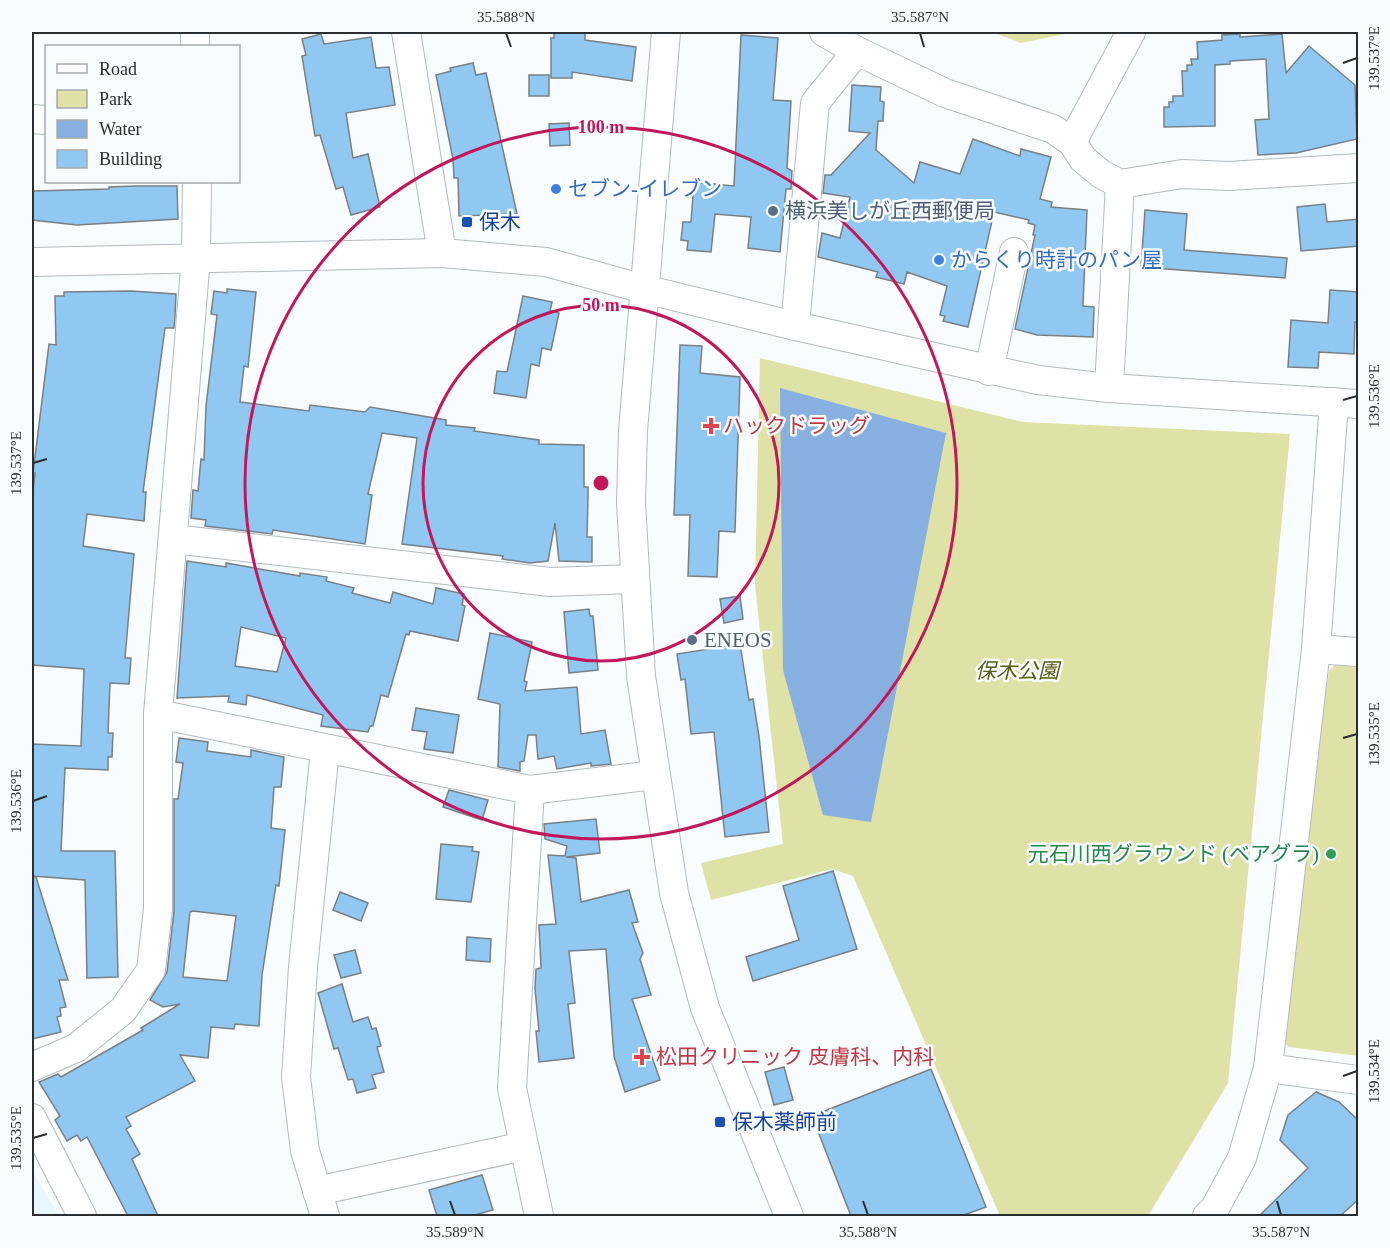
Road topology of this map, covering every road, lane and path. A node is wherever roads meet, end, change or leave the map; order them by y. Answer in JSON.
{"nodes":[{"id":1,"x":406,"y":32,"type":"edge"},
{"id":2,"x":666,"y":32,"type":"edge"},
{"id":3,"x":1131,"y":32,"type":"edge"},
{"id":4,"x":846,"y":40,"type":"edge"},
{"id":5,"x":1072,"y":142,"type":"junction"},
{"id":6,"x":1359,"y":168,"type":"edge"},
{"id":7,"x":197,"y":183,"type":"edge"},
{"id":8,"x":1120,"y":184,"type":"junction"},
{"id":9,"x":1014,"y":252,"type":"dead end"},
{"id":10,"x":442,"y":253,"type":"junction"},
{"id":11,"x":196,"y":257,"type":"junction"},
{"id":12,"x":32,"y":262,"type":"edge"},
{"id":13,"x":32,"y":268,"type":"edge"},
{"id":14,"x":644,"y":289,"type":"junction"},
{"id":15,"x":795,"y":326,"type":"junction"},
{"id":16,"x":989,"y":371,"type":"junction"},
{"id":17,"x":1109,"y":388,"type":"junction"},
{"id":18,"x":1346,"y":403,"type":"edge"},
{"id":19,"x":173,"y":539,"type":"junction"},
{"id":20,"x":634,"y":579,"type":"junction"},
{"id":21,"x":1316,"y":649,"type":"junction"},
{"id":22,"x":1359,"y":652,"type":"edge"},
{"id":23,"x":158,"y":714,"type":"junction"},
{"id":24,"x":326,"y":750,"type":"junction"},
{"id":25,"x":654,"y":775,"type":"junction"},
{"id":26,"x":530,"y":790,"type":"junction"},
{"id":27,"x":32,"y":1067,"type":"edge"},
{"id":28,"x":1268,"y":1068,"type":"junction"},
{"id":29,"x":1359,"y":1080,"type":"edge"},
{"id":30,"x":32,"y":1118,"type":"edge"},
{"id":31,"x":524,"y":1146,"type":"junction"},
{"id":32,"x":321,"y":1204,"type":"edge"},
{"id":33,"x":82,"y":1216,"type":"edge"},
{"id":34,"x":539,"y":1216,"type":"edge"},
{"id":35,"x":789,"y":1216,"type":"edge"},
{"id":36,"x":1207,"y":1216,"type":"edge"}],
"edges":[{"from":1,"to":10,"type":"street"},
{"from":2,"to":14,"type":"street"},
{"from":3,"to":5,"type":"street"},
{"from":4,"to":5,"type":"street"},
{"from":4,"to":15,"type":"street"},
{"from":5,"to":8,"type":"street"},
{"from":6,"to":8,"type":"street"},
{"from":7,"to":11,"type":"street"},
{"from":8,"to":17,"type":"street"},
{"from":9,"to":16,"type":"street"},
{"from":10,"to":11,"type":"street"},
{"from":10,"to":14,"type":"street"},
{"from":11,"to":12,"type":"street"},
{"from":11,"to":19,"type":"street"},
{"from":12,"to":13,"type":"street"},
{"from":14,"to":15,"type":"street"},
{"from":14,"to":20,"type":"street"},
{"from":15,"to":16,"type":"street"},
{"from":16,"to":17,"type":"street"},
{"from":17,"to":18,"type":"street"},
{"from":18,"to":21,"type":"street"},
{"from":19,"to":20,"type":"street"},
{"from":19,"to":23,"type":"street"},
{"from":20,"to":25,"type":"street"},
{"from":21,"to":22,"type":"street"},
{"from":21,"to":28,"type":"street"},
{"from":23,"to":24,"type":"street"},
{"from":23,"to":27,"type":"street"},
{"from":24,"to":26,"type":"street"},
{"from":24,"to":32,"type":"street"},
{"from":25,"to":26,"type":"street"},
{"from":25,"to":35,"type":"street"},
{"from":26,"to":31,"type":"street"},
{"from":28,"to":29,"type":"street"},
{"from":28,"to":36,"type":"street"},
{"from":30,"to":33,"type":"street"},
{"from":31,"to":32,"type":"street"},
{"from":31,"to":34,"type":"street"}]}
